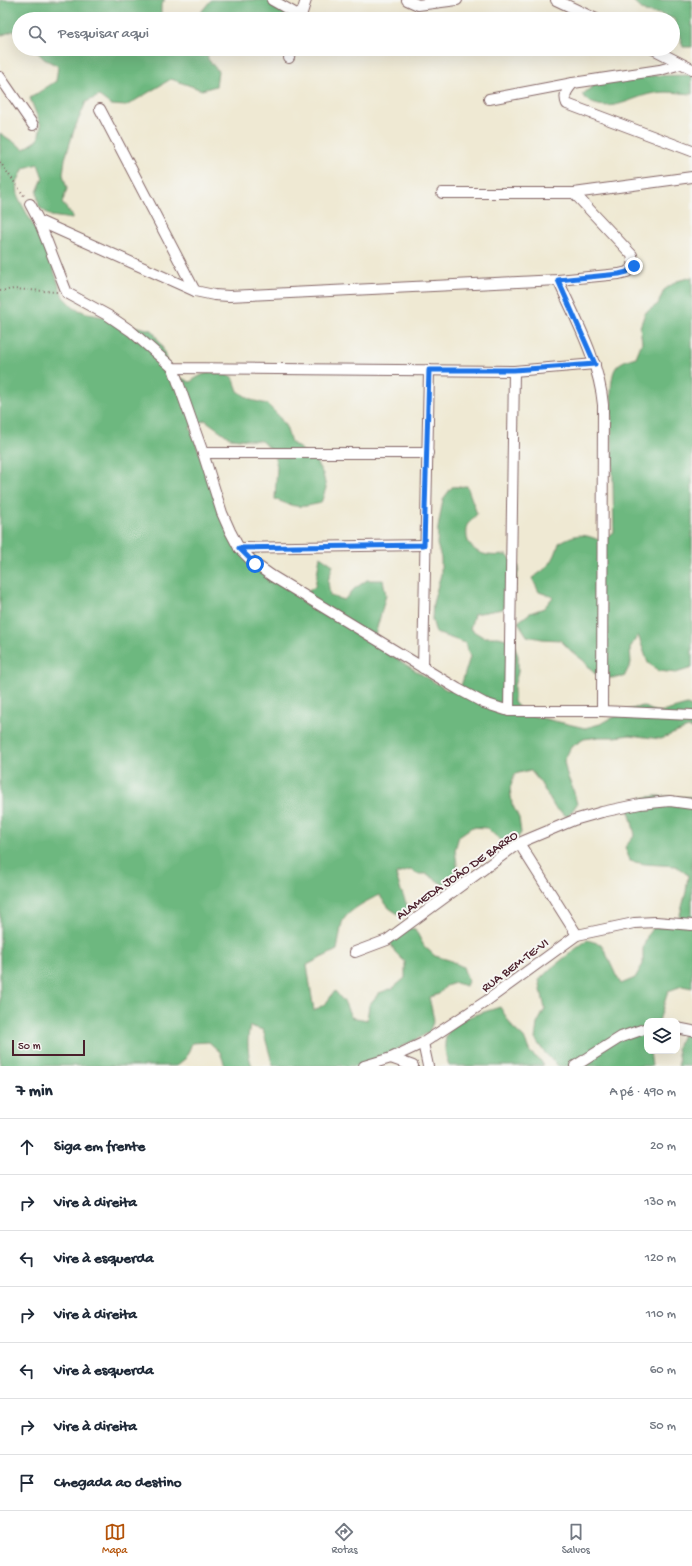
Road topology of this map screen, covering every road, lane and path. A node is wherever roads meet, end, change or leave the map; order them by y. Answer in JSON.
{"nodes":[{"id":1,"x":272,"y":0,"type":"edge"},
{"id":2,"x":306,"y":0,"type":"edge"},
{"id":3,"x":408,"y":0,"type":"edge"},
{"id":4,"x":457,"y":0,"type":"edge"},
{"id":5,"x":556,"y":0,"type":"edge"},
{"id":6,"x":291,"y":12,"type":"edge"},
{"id":7,"x":302,"y":12,"type":"edge"},
{"id":8,"x":581,"y":12,"type":"edge"},
{"id":9,"x":666,"y":56,"type":"edge"},
{"id":10,"x":681,"y":64,"type":"junction"},
{"id":11,"x":692,"y":69,"type":"edge"},
{"id":12,"x":0,"y":77,"type":"edge"},
{"id":13,"x":573,"y":83,"type":"junction"},
{"id":14,"x":488,"y":99,"type":"dead end"},
{"id":15,"x":100,"y":109,"type":"dead end"},
{"id":16,"x":33,"y":125,"type":"dead end"},
{"id":17,"x":692,"y":151,"type":"edge"},
{"id":18,"x":0,"y":162,"type":"edge"},
{"id":19,"x":692,"y":177,"type":"edge"},
{"id":20,"x":442,"y":193,"type":"dead end"},
{"id":21,"x":574,"y":193,"type":"junction"},
{"id":22,"x":30,"y":204,"type":"joint"},
{"id":23,"x":39,"y":221,"type":"junction"},
{"id":24,"x":558,"y":280,"type":"junction"},
{"id":25,"x":0,"y":291,"type":"edge"},
{"id":26,"x":195,"y":291,"type":"junction"},
{"id":27,"x":67,"y":293,"type":"junction"},
{"id":28,"x":595,"y":364,"type":"junction"},
{"id":29,"x":173,"y":368,"type":"junction"},
{"id":30,"x":429,"y":370,"type":"junction"},
{"id":31,"x":514,"y":370,"type":"junction"},
{"id":32,"x":203,"y":453,"type":"junction"},
{"id":33,"x":428,"y":454,"type":"junction"},
{"id":34,"x":424,"y":545,"type":"junction"},
{"id":35,"x":239,"y":548,"type":"junction"},
{"id":36,"x":423,"y":668,"type":"junction"},
{"id":37,"x":509,"y":710,"type":"junction"},
{"id":38,"x":602,"y":711,"type":"junction"},
{"id":39,"x":692,"y":715,"type":"edge"},
{"id":40,"x":692,"y":804,"type":"edge"},
{"id":41,"x":519,"y":843,"type":"junction"},
{"id":42,"x":692,"y":925,"type":"edge"},
{"id":43,"x":577,"y":935,"type":"junction"},
{"id":44,"x":354,"y":952,"type":"dead end"},
{"id":45,"x":644,"y":1029,"type":"edge"},
{"id":46,"x":680,"y":1029,"type":"edge"},
{"id":47,"x":692,"y":1031,"type":"edge"},
{"id":48,"x":423,"y":1043,"type":"junction"},
{"id":49,"x":391,"y":1058,"type":"junction"},
{"id":50,"x":364,"y":1066,"type":"edge"},
{"id":51,"x":413,"y":1066,"type":"edge"},
{"id":52,"x":428,"y":1066,"type":"edge"},
{"id":53,"x":575,"y":1066,"type":"edge"}],
"edges":[{"from":1,"to":6,"type":"street"},
{"from":2,"to":7,"type":"street"},
{"from":3,"to":4,"type":"street"},
{"from":5,"to":8,"type":"street"},
{"from":9,"to":10,"type":"street"},
{"from":10,"to":11,"type":"street"},
{"from":10,"to":13,"type":"street"},
{"from":12,"to":16,"type":"street"},
{"from":13,"to":14,"type":"street"},
{"from":13,"to":17,"type":"street"},
{"from":15,"to":26,"type":"street"},
{"from":18,"to":22,"type":"path"},
{"from":19,"to":21,"type":"street"},
{"from":20,"to":21,"type":"street"},
{"from":21,"to":24,"type":"street"},
{"from":22,"to":23,"type":"street"},
{"from":23,"to":26,"type":"street"},
{"from":23,"to":27,"type":"street"},
{"from":24,"to":26,"type":"street"},
{"from":24,"to":28,"type":"street"},
{"from":25,"to":27,"type":"path"},
{"from":27,"to":29,"type":"street"},
{"from":28,"to":31,"type":"street"},
{"from":28,"to":38,"type":"street"},
{"from":29,"to":30,"type":"street"},
{"from":29,"to":32,"type":"street"},
{"from":30,"to":31,"type":"street"},
{"from":30,"to":33,"type":"street"},
{"from":31,"to":37,"type":"street"},
{"from":32,"to":33,"type":"street"},
{"from":32,"to":35,"type":"street"},
{"from":33,"to":34,"type":"street"},
{"from":34,"to":35,"type":"street"},
{"from":34,"to":36,"type":"street"},
{"from":35,"to":36,"type":"street"},
{"from":36,"to":37,"type":"street"},
{"from":37,"to":38,"type":"street"},
{"from":38,"to":39,"type":"street"},
{"from":40,"to":41,"type":"street","name":"ALAMEDA JOÃO DE BARRO"},
{"from":41,"to":43,"type":"street"},
{"from":41,"to":44,"type":"street","name":"ALAMEDA JOÃO DE BARRO"},
{"from":42,"to":43,"type":"street","name":"RUA BEM-TE-VI"},
{"from":43,"to":48,"type":"street","name":"RUA BEM-TE-VI"},
{"from":45,"to":53,"type":"street"},
{"from":46,"to":47,"type":"street"},
{"from":48,"to":49,"type":"street","name":"RUA BEM-TE-VI"},
{"from":48,"to":52,"type":"street"},
{"from":49,"to":50,"type":"street","name":"RUA BEM-TE-VI"},
{"from":49,"to":51,"type":"street"}]}
